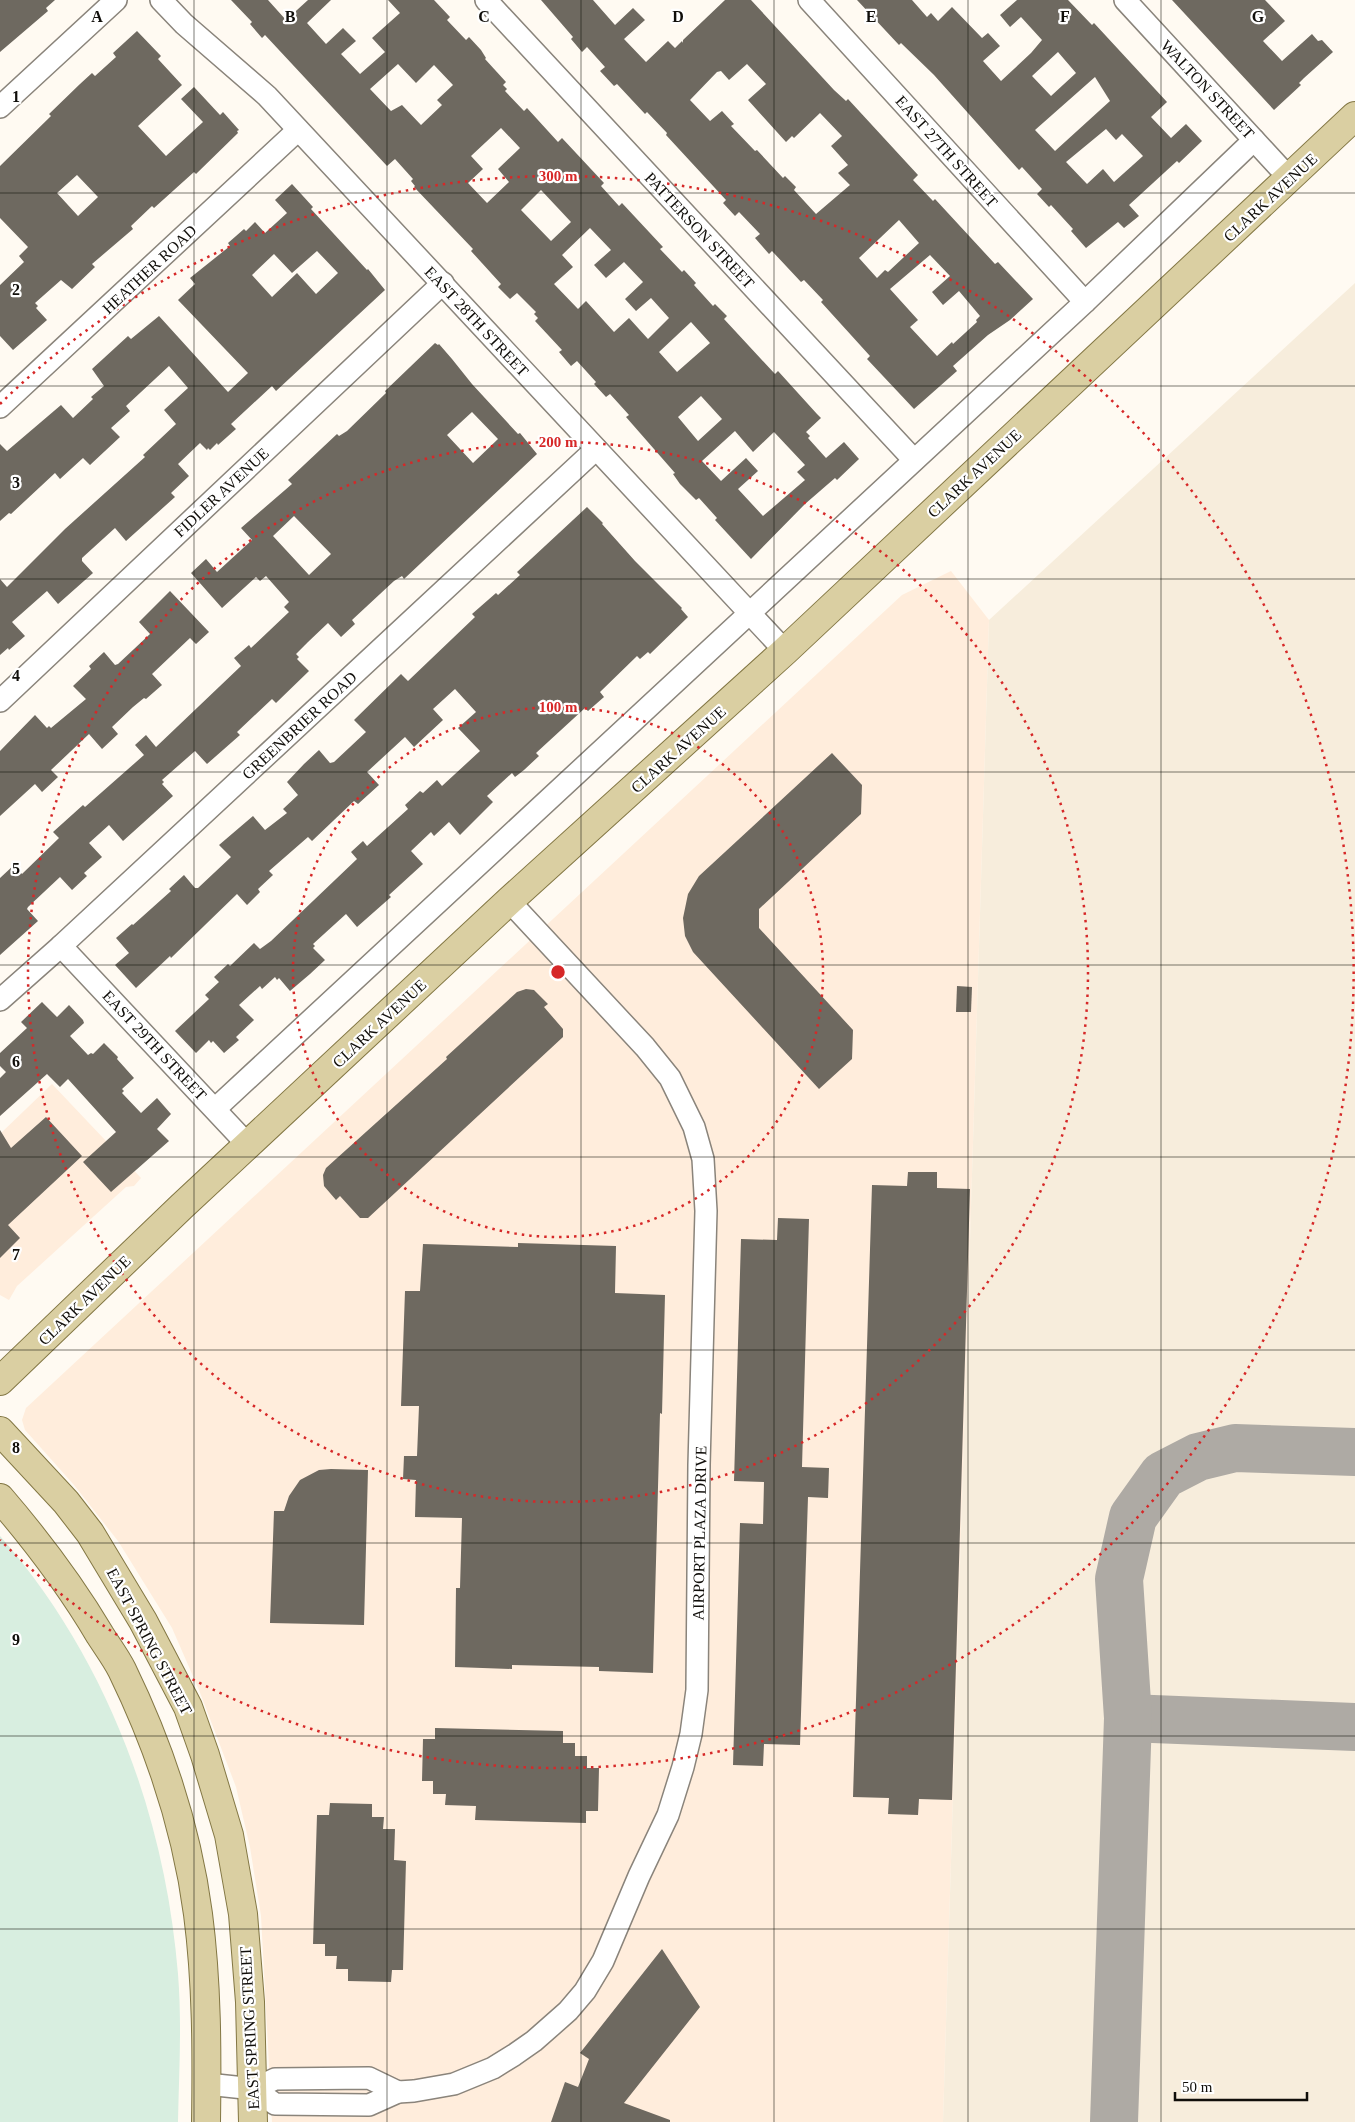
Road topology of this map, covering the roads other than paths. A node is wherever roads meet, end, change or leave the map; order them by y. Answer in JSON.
{"nodes":[{"id":1,"x":116,"y":0,"type":"edge"},
{"id":2,"x":161,"y":0,"type":"edge"},
{"id":3,"x":486,"y":0,"type":"edge"},
{"id":4,"x":809,"y":0,"type":"edge"},
{"id":5,"x":1125,"y":0,"type":"edge"},
{"id":6,"x":0,"y":107,"type":"edge"},
{"id":7,"x":1355,"y":116,"type":"edge"},
{"id":8,"x":298,"y":130,"type":"junction"},
{"id":9,"x":1254,"y":140,"type":"junction"},
{"id":10,"x":1290,"y":179,"type":"junction"},
{"id":11,"x":443,"y":283,"type":"junction"},
{"id":12,"x":1085,"y":302,"type":"junction"},
{"id":13,"x":0,"y":407,"type":"edge"},
{"id":14,"x":596,"y":449,"type":"junction"},
{"id":15,"x":914,"y":460,"type":"junction"},
{"id":16,"x":749,"y":614,"type":"junction"},
{"id":17,"x":785,"y":651,"type":"junction"},
{"id":18,"x":0,"y":701,"type":"edge"},
{"id":19,"x":509,"y":901,"type":"junction"},
{"id":20,"x":61,"y":946,"type":"junction"},
{"id":21,"x":0,"y":1000,"type":"edge"},
{"id":22,"x":215,"y":1109,"type":"junction"},
{"id":23,"x":248,"y":1145,"type":"junction"},
{"id":24,"x":0,"y":1381,"type":"edge"},
{"id":25,"x":0,"y":1431,"type":"edge"},
{"id":26,"x":0,"y":1498,"type":"edge"},
{"id":27,"x":207,"y":2084,"type":"junction"},
{"id":28,"x":254,"y":2089,"type":"junction"},
{"id":29,"x":206,"y":2122,"type":"edge"},
{"id":30,"x":253,"y":2122,"type":"edge"}],
"edges":[{"from":1,"to":6,"type":"street"},
{"from":2,"to":8,"type":"street","name":"EAST 28TH STREET"},
{"from":3,"to":15,"type":"street","name":"PATTERSON STREET"},
{"from":4,"to":12,"type":"street","name":"EAST 27TH STREET"},
{"from":5,"to":9,"type":"street","name":"WALTON STREET"},
{"from":7,"to":10,"type":"main road","name":"CLARK AVENUE"},
{"from":8,"to":11,"type":"street","name":"EAST 28TH STREET"},
{"from":8,"to":13,"type":"street","name":"HEATHER ROAD"},
{"from":9,"to":10,"type":"street","name":"WALTON STREET"},
{"from":9,"to":12,"type":"street"},
{"from":10,"to":17,"type":"main road","name":"CLARK AVENUE"},
{"from":11,"to":14,"type":"street","name":"EAST 28TH STREET"},
{"from":11,"to":18,"type":"street","name":"FIDLER AVENUE"},
{"from":12,"to":15,"type":"street"},
{"from":14,"to":16,"type":"street","name":"EAST 28TH STREET"},
{"from":14,"to":20,"type":"street","name":"GREENBRIER ROAD"},
{"from":15,"to":16,"type":"street"},
{"from":16,"to":17,"type":"street","name":"EAST 28TH STREET"},
{"from":16,"to":22,"type":"street"},
{"from":17,"to":19,"type":"main road","name":"CLARK AVENUE"},
{"from":19,"to":23,"type":"main road","name":"CLARK AVENUE"},
{"from":19,"to":28,"type":"street","name":"AIRPORT PLAZA DRIVE"},
{"from":20,"to":21,"type":"street","name":"GREENBRIER ROAD"},
{"from":20,"to":22,"type":"street","name":"EAST 29TH STREET"},
{"from":22,"to":23,"type":"street","name":"EAST 29TH STREET"},
{"from":23,"to":24,"type":"main road","name":"CLARK AVENUE"},
{"from":25,"to":28,"type":"main road","name":"EAST SPRING STREET"},
{"from":26,"to":27,"type":"main road"},
{"from":27,"to":28,"type":"street","name":"AIRPORT PLAZA DRIVE"},
{"from":27,"to":29,"type":"main road"},
{"from":28,"to":30,"type":"main road","name":"EAST SPRING STREET"}]}
